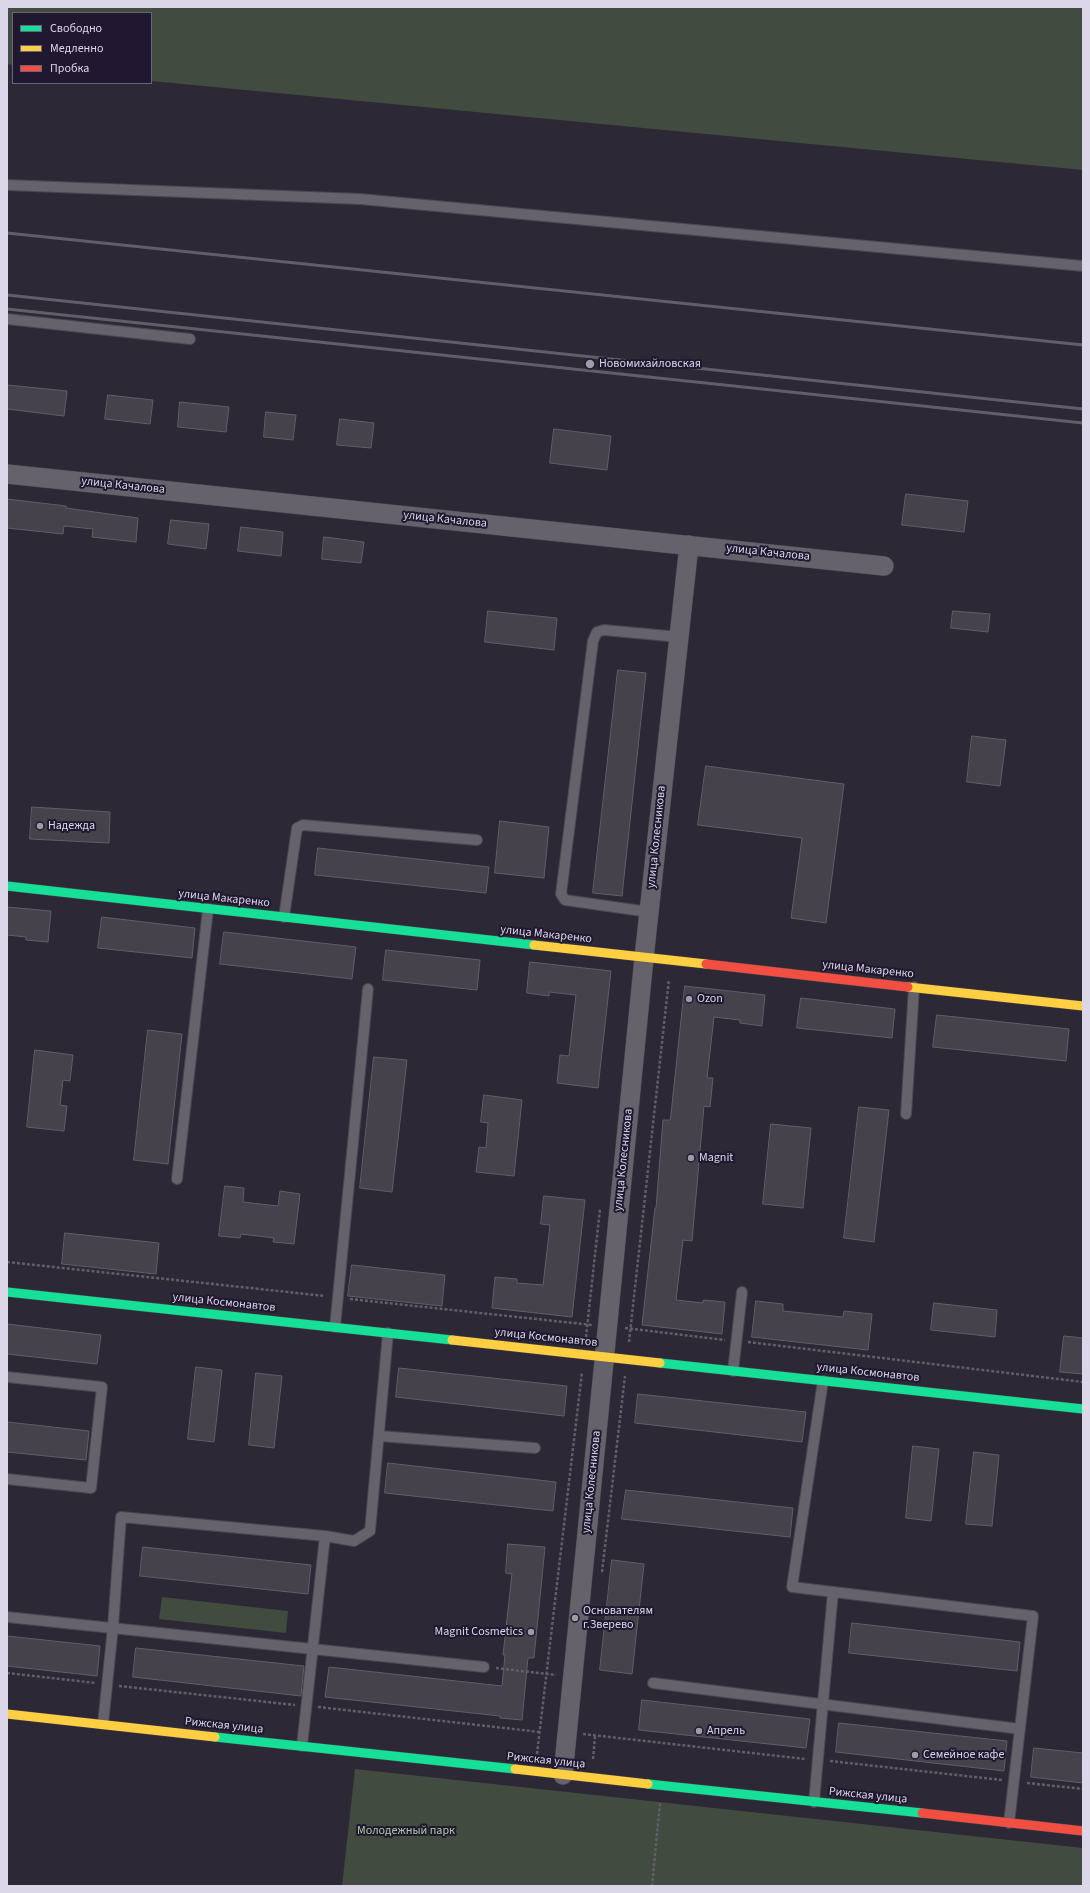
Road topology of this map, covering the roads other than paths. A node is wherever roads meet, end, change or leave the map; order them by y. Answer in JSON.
{"nodes":[{"id":1,"x":7,"y":185,"type":"edge"},
{"id":2,"x":1083,"y":266,"type":"edge"},
{"id":3,"x":7,"y":319,"type":"edge"},
{"id":4,"x":190,"y":339,"type":"dead end"},
{"id":5,"x":7,"y":474,"type":"edge"},
{"id":6,"x":689,"y":545,"type":"junction"},
{"id":7,"x":884,"y":566,"type":"dead end"},
{"id":8,"x":679,"y":637,"type":"junction"},
{"id":9,"x":477,"y":840,"type":"dead end"},
{"id":10,"x":7,"y":886,"type":"edge"},
{"id":11,"x":208,"y":909,"type":"junction"},
{"id":12,"x":649,"y":912,"type":"junction"},
{"id":13,"x":284,"y":917,"type":"junction"},
{"id":14,"x":644,"y":958,"type":"junction"},
{"id":15,"x":914,"y":987,"type":"junction"},
{"id":16,"x":368,"y":989,"type":"dead end"},
{"id":17,"x":1083,"y":1006,"type":"edge"},
{"id":18,"x":906,"y":1114,"type":"dead end"},
{"id":19,"x":177,"y":1179,"type":"dead end"},
{"id":20,"x":7,"y":1292,"type":"edge"},
{"id":21,"x":742,"y":1292,"type":"dead end"},
{"id":22,"x":335,"y":1327,"type":"junction"},
{"id":23,"x":388,"y":1333,"type":"junction"},
{"id":24,"x":604,"y":1357,"type":"junction"},
{"id":25,"x":733,"y":1371,"type":"junction"},
{"id":26,"x":7,"y":1377,"type":"edge"},
{"id":27,"x":823,"y":1380,"type":"junction"},
{"id":28,"x":1083,"y":1409,"type":"edge"},
{"id":29,"x":379,"y":1436,"type":"junction"},
{"id":30,"x":535,"y":1448,"type":"dead end"},
{"id":31,"x":7,"y":1479,"type":"edge"},
{"id":32,"x":325,"y":1536,"type":"junction"},
{"id":33,"x":833,"y":1592,"type":"junction"},
{"id":34,"x":7,"y":1617,"type":"edge"},
{"id":35,"x":113,"y":1627,"type":"junction"},
{"id":36,"x":313,"y":1648,"type":"junction"},
{"id":37,"x":484,"y":1667,"type":"road end"},
{"id":38,"x":653,"y":1683,"type":"dead end"},
{"id":39,"x":823,"y":1704,"type":"junction"},
{"id":40,"x":7,"y":1714,"type":"edge"},
{"id":41,"x":103,"y":1724,"type":"junction"},
{"id":42,"x":1020,"y":1729,"type":"junction"},
{"id":43,"x":302,"y":1746,"type":"junction"},
{"id":44,"x":563,"y":1775,"type":"junction"},
{"id":45,"x":814,"y":1802,"type":"junction"},
{"id":46,"x":1009,"y":1823,"type":"junction"},
{"id":47,"x":1083,"y":1831,"type":"edge"}],
"edges":[{"from":1,"to":2,"type":"lane"},
{"from":3,"to":4,"type":"lane"},
{"from":5,"to":6,"type":"street","name":"улица Качалова"},
{"from":6,"to":7,"type":"street","name":"улица Качалова"},
{"from":6,"to":8,"type":"street","name":"улица Колесникова"},
{"from":8,"to":12,"type":"street","name":"улица Колесникова"},
{"from":8,"to":12,"type":"lane"},
{"from":9,"to":13,"type":"lane"},
{"from":10,"to":11,"type":"street","name":"улица Макаренко"},
{"from":11,"to":13,"type":"street","name":"улица Макаренко"},
{"from":11,"to":19,"type":"lane"},
{"from":12,"to":14,"type":"street","name":"улица Колесникова"},
{"from":13,"to":14,"type":"street","name":"улица Макаренко"},
{"from":14,"to":15,"type":"street","name":"улица Макаренко"},
{"from":14,"to":24,"type":"street","name":"улица Колесникова"},
{"from":15,"to":17,"type":"street","name":"улица Макаренко"},
{"from":15,"to":18,"type":"lane"},
{"from":16,"to":22,"type":"lane"},
{"from":20,"to":22,"type":"street","name":"улица Космонавтов"},
{"from":21,"to":25,"type":"lane"},
{"from":22,"to":23,"type":"street","name":"улица Космонавтов"},
{"from":23,"to":24,"type":"street","name":"улица Космонавтов"},
{"from":23,"to":29,"type":"lane"},
{"from":24,"to":25,"type":"street","name":"улица Космонавтов"},
{"from":24,"to":44,"type":"street","name":"улица Колесникова"},
{"from":25,"to":27,"type":"street","name":"улица Космонавтов"},
{"from":26,"to":31,"type":"lane"},
{"from":27,"to":28,"type":"street","name":"улица Космонавтов"},
{"from":27,"to":33,"type":"lane"},
{"from":29,"to":30,"type":"lane"},
{"from":29,"to":32,"type":"lane"},
{"from":32,"to":35,"type":"lane"},
{"from":32,"to":36,"type":"lane"},
{"from":33,"to":39,"type":"lane"},
{"from":33,"to":42,"type":"lane"},
{"from":34,"to":35,"type":"lane"},
{"from":35,"to":36,"type":"lane"},
{"from":35,"to":41,"type":"lane"},
{"from":36,"to":37,"type":"lane"},
{"from":36,"to":43,"type":"lane"},
{"from":38,"to":39,"type":"lane"},
{"from":39,"to":42,"type":"lane"},
{"from":39,"to":45,"type":"lane"},
{"from":40,"to":41,"type":"street","name":"Рижская улица"},
{"from":41,"to":43,"type":"street","name":"Рижская улица"},
{"from":42,"to":46,"type":"lane"},
{"from":43,"to":44,"type":"street","name":"Рижская улица"},
{"from":44,"to":45,"type":"street","name":"Рижская улица"},
{"from":45,"to":46,"type":"street","name":"Рижская улица"},
{"from":46,"to":47,"type":"street","name":"Рижская улица"}]}
